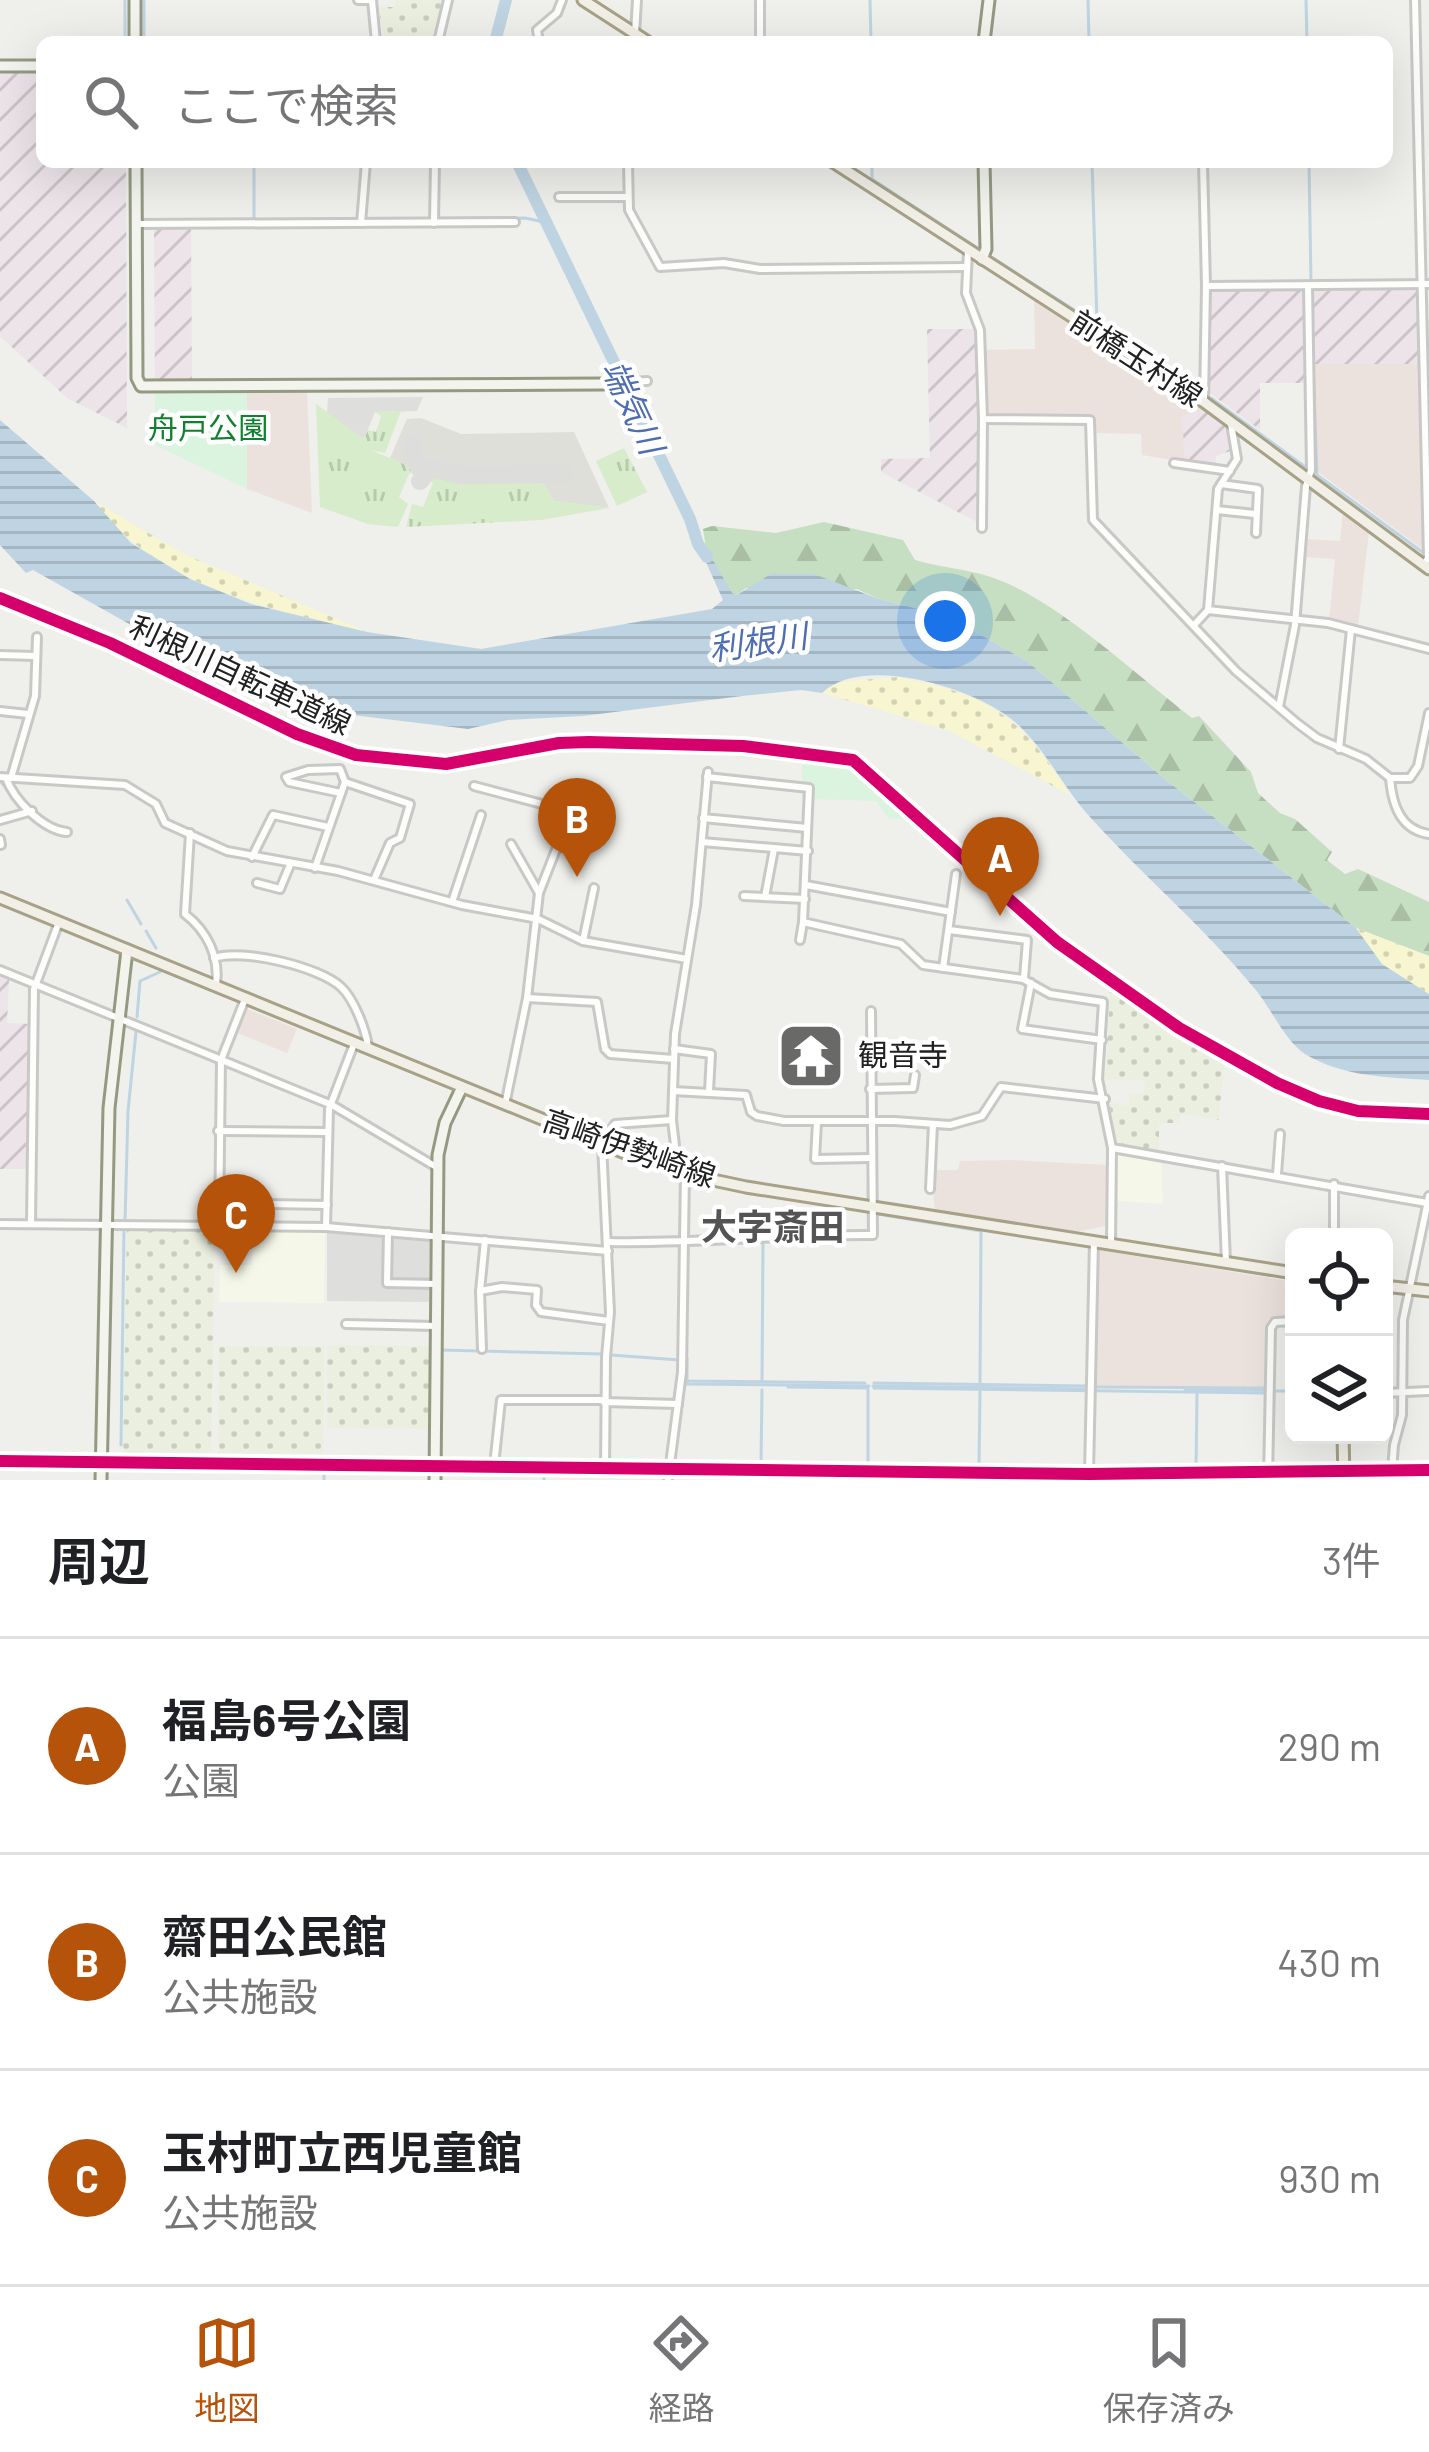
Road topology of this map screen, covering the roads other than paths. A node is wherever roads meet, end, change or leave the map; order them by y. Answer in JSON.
{"nodes":[{"id":1,"x":135,"y":0,"type":"edge"},
{"id":2,"x":358,"y":0,"type":"edge"},
{"id":3,"x":448,"y":0,"type":"edge"},
{"id":4,"x":562,"y":0,"type":"edge"},
{"id":5,"x":583,"y":0,"type":"edge"},
{"id":6,"x":637,"y":0,"type":"edge"},
{"id":7,"x":760,"y":0,"type":"edge"},
{"id":8,"x":989,"y":0,"type":"edge"},
{"id":9,"x":1415,"y":0,"type":"edge"},
{"id":10,"x":135,"y":36,"type":"edge"},
{"id":11,"x":375,"y":36,"type":"edge"},
{"id":12,"x":439,"y":36,"type":"edge"},
{"id":13,"x":538,"y":36,"type":"edge"},
{"id":14,"x":629,"y":36,"type":"edge"},
{"id":15,"x":632,"y":36,"type":"edge"},
{"id":16,"x":760,"y":36,"type":"edge"},
{"id":17,"x":985,"y":36,"type":"edge"},
{"id":18,"x":0,"y":66,"type":"edge"},
{"id":19,"x":36,"y":66,"type":"edge"},
{"id":20,"x":136,"y":168,"type":"edge"},
{"id":21,"x":366,"y":168,"type":"edge"},
{"id":22,"x":435,"y":168,"type":"edge"},
{"id":23,"x":628,"y":168,"type":"edge"},
{"id":24,"x":842,"y":168,"type":"edge"},
{"id":25,"x":984,"y":168,"type":"edge"},
{"id":26,"x":1203,"y":168,"type":"edge"},
{"id":27,"x":628,"y":196,"type":"junction"},
{"id":28,"x":559,"y":197,"type":"dead end"},
{"id":29,"x":514,"y":222,"type":"dead end"},
{"id":30,"x":361,"y":223,"type":"junction"},
{"id":31,"x":434,"y":223,"type":"junction"},
{"id":32,"x":137,"y":224,"type":"junction"},
{"id":33,"x":969,"y":250,"type":"junction"},
{"id":34,"x":982,"y":259,"type":"junction"},
{"id":35,"x":965,"y":267,"type":"junction"},
{"id":36,"x":1425,"y":284,"type":"edge"},
{"id":37,"x":1206,"y":286,"type":"junction"},
{"id":38,"x":1308,"y":286,"type":"junction"},
{"id":39,"x":643,"y":381,"type":"dead end"},
{"id":40,"x":608,"y":383,"type":"joint"},
{"id":41,"x":1204,"y":402,"type":"junction"},
{"id":42,"x":982,"y":419,"type":"junction"},
{"id":43,"x":1232,"y":423,"type":"junction"},
{"id":44,"x":1174,"y":464,"type":"dead end"},
{"id":45,"x":1231,"y":472,"type":"junction"},
{"id":46,"x":1309,"y":479,"type":"junction"},
{"id":47,"x":1221,"y":484,"type":"junction"},
{"id":48,"x":1427,"y":486,"type":"edge"},
{"id":49,"x":1217,"y":510,"type":"junction"},
{"id":50,"x":1256,"y":514,"type":"junction"},
{"id":51,"x":982,"y":528,"type":"dead end"},
{"id":52,"x":1256,"y":532,"type":"dead end"},
{"id":53,"x":1426,"y":567,"type":"edge"},
{"id":54,"x":1208,"y":610,"type":"junction"},
{"id":55,"x":1296,"y":619,"type":"junction"},
{"id":56,"x":1195,"y":624,"type":"junction"},
{"id":57,"x":1351,"y":629,"type":"junction"},
{"id":58,"x":37,"y":637,"type":"dead end"},
{"id":59,"x":1429,"y":649,"type":"edge"},
{"id":60,"x":0,"y":655,"type":"edge"},
{"id":61,"x":35,"y":656,"type":"junction"},
{"id":62,"x":1279,"y":707,"type":"junction"},
{"id":63,"x":0,"y":711,"type":"edge"},
{"id":64,"x":1429,"y":712,"type":"edge"},
{"id":65,"x":28,"y":714,"type":"junction"},
{"id":66,"x":1339,"y":748,"type":"junction"},
{"id":67,"x":6,"y":778,"type":"edge"},
{"id":68,"x":1390,"y":778,"type":"junction"},
{"id":69,"x":345,"y":782,"type":"junction"},
{"id":70,"x":474,"y":786,"type":"dead end"},
{"id":71,"x":341,"y":793,"type":"junction"},
{"id":72,"x":32,"y":811,"type":"junction"},
{"id":73,"x":481,"y":814,"type":"dead end"},
{"id":74,"x":703,"y":818,"type":"junction"},
{"id":75,"x":0,"y":820,"type":"edge"},
{"id":76,"x":328,"y":827,"type":"junction"},
{"id":77,"x":808,"y":828,"type":"junction"},
{"id":78,"x":67,"y":832,"type":"dead end"},
{"id":79,"x":190,"y":833,"type":"junction"},
{"id":80,"x":1429,"y":834,"type":"edge"},
{"id":81,"x":702,"y":842,"type":"junction"},
{"id":82,"x":511,"y":844,"type":"dead end"},
{"id":83,"x":774,"y":849,"type":"junction"},
{"id":84,"x":808,"y":851,"type":"junction"},
{"id":85,"x":252,"y":856,"type":"junction"},
{"id":86,"x":290,"y":865,"type":"junction"},
{"id":87,"x":315,"y":868,"type":"junction"},
{"id":88,"x":956,"y":874,"type":"dead end"},
{"id":89,"x":374,"y":880,"type":"junction"},
{"id":90,"x":256,"y":883,"type":"dead end"},
{"id":91,"x":806,"y":885,"type":"junction"},
{"id":92,"x":594,"y":888,"type":"dead end"},
{"id":93,"x":539,"y":892,"type":"junction"},
{"id":94,"x":744,"y":896,"type":"dead end"},
{"id":95,"x":765,"y":896,"type":"junction"},
{"id":96,"x":0,"y":898,"type":"edge"},
{"id":97,"x":805,"y":899,"type":"junction"},
{"id":98,"x":452,"y":902,"type":"junction"},
{"id":99,"x":951,"y":912,"type":"junction"},
{"id":100,"x":538,"y":919,"type":"junction"},
{"id":101,"x":59,"y":922,"type":"junction"},
{"id":102,"x":803,"y":922,"type":"junction"},
{"id":103,"x":949,"y":930,"type":"junction"},
{"id":104,"x":583,"y":940,"type":"junction"},
{"id":105,"x":800,"y":940,"type":"dead end"},
{"id":106,"x":127,"y":950,"type":"junction"},
{"id":107,"x":214,"y":958,"type":"junction"},
{"id":108,"x":687,"y":959,"type":"junction"},
{"id":109,"x":943,"y":968,"type":"junction"},
{"id":110,"x":0,"y":970,"type":"edge"},
{"id":111,"x":1027,"y":981,"type":"junction"},
{"id":112,"x":35,"y":984,"type":"junction"},
{"id":113,"x":215,"y":986,"type":"junction"},
{"id":114,"x":527,"y":998,"type":"junction"},
{"id":115,"x":244,"y":999,"type":"junction"},
{"id":116,"x":871,"y":1011,"type":"dead end"},
{"id":117,"x":117,"y":1017,"type":"junction"},
{"id":118,"x":1102,"y":1040,"type":"junction"},
{"id":119,"x":355,"y":1043,"type":"junction"},
{"id":120,"x":368,"y":1048,"type":"junction"},
{"id":121,"x":674,"y":1049,"type":"junction"},
{"id":122,"x":674,"y":1059,"type":"junction"},
{"id":123,"x":221,"y":1060,"type":"junction"},
{"id":124,"x":915,"y":1075,"type":"dead end"},
{"id":125,"x":462,"y":1087,"type":"junction"},
{"id":126,"x":870,"y":1089,"type":"junction"},
{"id":127,"x":674,"y":1091,"type":"junction"},
{"id":128,"x":709,"y":1093,"type":"junction"},
{"id":129,"x":1105,"y":1099,"type":"junction"},
{"id":130,"x":332,"y":1105,"type":"junction"},
{"id":131,"x":505,"y":1105,"type":"junction"},
{"id":132,"x":671,"y":1120,"type":"junction"},
{"id":133,"x":870,"y":1121,"type":"junction"},
{"id":134,"x":817,"y":1122,"type":"junction"},
{"id":135,"x":933,"y":1124,"type":"junction"},
{"id":136,"x":218,"y":1131,"type":"junction"},
{"id":137,"x":328,"y":1132,"type":"junction"},
{"id":138,"x":1280,"y":1134,"type":"dead end"},
{"id":139,"x":602,"y":1144,"type":"junction"},
{"id":140,"x":1112,"y":1148,"type":"junction"},
{"id":141,"x":870,"y":1158,"type":"junction"},
{"id":142,"x":1222,"y":1166,"type":"junction"},
{"id":143,"x":438,"y":1168,"type":"junction"},
{"id":144,"x":682,"y":1172,"type":"junction"},
{"id":145,"x":1277,"y":1174,"type":"junction"},
{"id":146,"x":1334,"y":1184,"type":"junction"},
{"id":147,"x":930,"y":1189,"type":"dead end"},
{"id":148,"x":1428,"y":1200,"type":"edge"},
{"id":149,"x":219,"y":1204,"type":"junction"},
{"id":150,"x":326,"y":1204,"type":"junction"},
{"id":151,"x":872,"y":1206,"type":"junction"},
{"id":152,"x":0,"y":1224,"type":"edge"},
{"id":153,"x":31,"y":1224,"type":"junction"},
{"id":154,"x":106,"y":1225,"type":"junction"},
{"id":155,"x":219,"y":1226,"type":"junction"},
{"id":156,"x":326,"y":1227,"type":"junction"},
{"id":157,"x":1334,"y":1228,"type":"edge"},
{"id":158,"x":388,"y":1232,"type":"junction"},
{"id":159,"x":438,"y":1236,"type":"junction"},
{"id":160,"x":484,"y":1240,"type":"junction"},
{"id":161,"x":1425,"y":1240,"type":"edge"},
{"id":162,"x":1094,"y":1241,"type":"junction"},
{"id":163,"x":682,"y":1244,"type":"junction"},
{"id":164,"x":1111,"y":1244,"type":"junction"},
{"id":165,"x":608,"y":1247,"type":"junction"},
{"id":166,"x":1226,"y":1262,"type":"junction"},
{"id":167,"x":1285,"y":1272,"type":"edge"},
{"id":168,"x":437,"y":1284,"type":"junction"},
{"id":169,"x":1393,"y":1287,"type":"edge"},
{"id":170,"x":1409,"y":1289,"type":"junction"},
{"id":171,"x":480,"y":1291,"type":"junction"},
{"id":172,"x":1429,"y":1291,"type":"edge"},
{"id":173,"x":609,"y":1321,"type":"junction"},
{"id":174,"x":1285,"y":1321,"type":"edge"},
{"id":175,"x":346,"y":1324,"type":"dead end"},
{"id":176,"x":436,"y":1325,"type":"junction"},
{"id":177,"x":482,"y":1348,"type":"dead end"},
{"id":178,"x":1429,"y":1391,"type":"edge"},
{"id":179,"x":1393,"y":1393,"type":"edge"},
{"id":180,"x":1402,"y":1393,"type":"junction"},
{"id":181,"x":604,"y":1401,"type":"junction"},
{"id":182,"x":678,"y":1404,"type":"junction"},
{"id":183,"x":1343,"y":1444,"type":"edge"},
{"id":184,"x":0,"y":1461,"type":"edge"},
{"id":185,"x":102,"y":1462,"type":"junction"},
{"id":186,"x":435,"y":1467,"type":"junction"},
{"id":187,"x":494,"y":1467,"type":"junction"},
{"id":188,"x":605,"y":1469,"type":"junction"},
{"id":189,"x":1392,"y":1470,"type":"junction"},
{"id":190,"x":1423,"y":1473,"type":"edge"},
{"id":191,"x":668,"y":1475,"type":"edge"},
{"id":192,"x":1344,"y":1475,"type":"edge"},
{"id":193,"x":1268,"y":1476,"type":"edge"},
{"id":194,"x":1089,"y":1477,"type":"edge"},
{"id":195,"x":101,"y":1480,"type":"edge"},
{"id":196,"x":435,"y":1480,"type":"edge"}],
"edges":[{"from":1,"to":10,"type":"street"},
{"from":2,"to":11,"type":"street"},
{"from":3,"to":12,"type":"street"},
{"from":4,"to":13,"type":"street"},
{"from":5,"to":14,"type":"main road"},
{"from":6,"to":15,"type":"street"},
{"from":7,"to":16,"type":"street"},
{"from":8,"to":17,"type":"street"},
{"from":9,"to":36,"type":"street"},
{"from":18,"to":19,"type":"street"},
{"from":20,"to":32,"type":"street"},
{"from":21,"to":30,"type":"street"},
{"from":22,"to":31,"type":"street"},
{"from":23,"to":27,"type":"street"},
{"from":24,"to":33,"type":"main road","name":"前橋玉村線"},
{"from":25,"to":34,"type":"street"},
{"from":26,"to":37,"type":"street"},
{"from":27,"to":28,"type":"street"},
{"from":27,"to":35,"type":"street"},
{"from":29,"to":31,"type":"street"},
{"from":30,"to":31,"type":"street"},
{"from":30,"to":32,"type":"street"},
{"from":32,"to":40,"type":"street"},
{"from":33,"to":34,"type":"main road","name":"前橋玉村線"},
{"from":33,"to":35,"type":"street"},
{"from":34,"to":41,"type":"main road","name":"前橋玉村線"},
{"from":35,"to":42,"type":"street"},
{"from":36,"to":38,"type":"street"},
{"from":36,"to":48,"type":"street"},
{"from":37,"to":38,"type":"street"},
{"from":37,"to":41,"type":"street"},
{"from":38,"to":46,"type":"street"},
{"from":39,"to":40,"type":"street"},
{"from":41,"to":43,"type":"main road","name":"前橋玉村線"},
{"from":42,"to":51,"type":"street"},
{"from":42,"to":56,"type":"street"},
{"from":43,"to":45,"type":"street"},
{"from":43,"to":46,"type":"main road","name":"前橋玉村線"},
{"from":44,"to":45,"type":"street"},
{"from":45,"to":47,"type":"street"},
{"from":46,"to":53,"type":"main road","name":"前橋玉村線"},
{"from":46,"to":55,"type":"street"},
{"from":47,"to":49,"type":"street"},
{"from":47,"to":50,"type":"street"},
{"from":48,"to":53,"type":"street"},
{"from":49,"to":50,"type":"street"},
{"from":49,"to":54,"type":"street"},
{"from":50,"to":52,"type":"street"},
{"from":54,"to":55,"type":"street"},
{"from":54,"to":56,"type":"street"},
{"from":55,"to":57,"type":"street"},
{"from":55,"to":62,"type":"street"},
{"from":56,"to":62,"type":"street"},
{"from":57,"to":59,"type":"street"},
{"from":57,"to":66,"type":"street"},
{"from":58,"to":61,"type":"street"},
{"from":60,"to":61,"type":"street"},
{"from":61,"to":65,"type":"street"},
{"from":62,"to":66,"type":"street"},
{"from":63,"to":65,"type":"street"},
{"from":64,"to":68,"type":"street"},
{"from":65,"to":67,"type":"street"},
{"from":66,"to":68,"type":"street"},
{"from":67,"to":72,"type":"street"},
{"from":67,"to":79,"type":"street"},
{"from":68,"to":80,"type":"street"},
{"from":69,"to":71,"type":"street"},
{"from":69,"to":71,"type":"street"},
{"from":69,"to":89,"type":"street"},
{"from":70,"to":93,"type":"street"},
{"from":71,"to":76,"type":"street"},
{"from":72,"to":75,"type":"street"},
{"from":72,"to":78,"type":"street"},
{"from":73,"to":98,"type":"street"},
{"from":74,"to":77,"type":"street"},
{"from":74,"to":77,"type":"street"},
{"from":74,"to":81,"type":"street"},
{"from":76,"to":85,"type":"street"},
{"from":76,"to":87,"type":"street"},
{"from":77,"to":84,"type":"street"},
{"from":79,"to":85,"type":"street"},
{"from":79,"to":107,"type":"street"},
{"from":81,"to":83,"type":"street"},
{"from":81,"to":108,"type":"street"},
{"from":82,"to":93,"type":"street"},
{"from":83,"to":84,"type":"street"},
{"from":83,"to":95,"type":"street"},
{"from":84,"to":91,"type":"street"},
{"from":85,"to":86,"type":"street"},
{"from":86,"to":87,"type":"street"},
{"from":86,"to":90,"type":"street"},
{"from":87,"to":89,"type":"street"},
{"from":88,"to":99,"type":"street"},
{"from":89,"to":98,"type":"street"},
{"from":91,"to":97,"type":"street"},
{"from":91,"to":99,"type":"street"},
{"from":92,"to":104,"type":"street"},
{"from":93,"to":100,"type":"street"},
{"from":94,"to":95,"type":"street"},
{"from":95,"to":97,"type":"street"},
{"from":96,"to":101,"type":"main road","name":"高崎伊勢崎線"},
{"from":97,"to":102,"type":"street"},
{"from":98,"to":100,"type":"street"},
{"from":99,"to":103,"type":"street"},
{"from":100,"to":104,"type":"street"},
{"from":100,"to":114,"type":"street"},
{"from":101,"to":106,"type":"main road","name":"高崎伊勢崎線"},
{"from":101,"to":112,"type":"street"},
{"from":102,"to":105,"type":"street"},
{"from":102,"to":109,"type":"street"},
{"from":103,"to":109,"type":"street"},
{"from":103,"to":111,"type":"street"},
{"from":104,"to":108,"type":"street"},
{"from":106,"to":113,"type":"main road","name":"高崎伊勢崎線"},
{"from":106,"to":117,"type":"street"},
{"from":107,"to":113,"type":"street"},
{"from":107,"to":120,"type":"street"},
{"from":108,"to":121,"type":"street"},
{"from":109,"to":111,"type":"street"},
{"from":110,"to":112,"type":"street"},
{"from":111,"to":118,"type":"street"},
{"from":111,"to":118,"type":"street"},
{"from":112,"to":117,"type":"street"},
{"from":112,"to":153,"type":"street"},
{"from":113,"to":115,"type":"main road","name":"高崎伊勢崎線"},
{"from":114,"to":122,"type":"street"},
{"from":114,"to":131,"type":"street"},
{"from":115,"to":119,"type":"main road","name":"高崎伊勢崎線"},
{"from":115,"to":123,"type":"street"},
{"from":116,"to":126,"type":"street"},
{"from":117,"to":123,"type":"street"},
{"from":117,"to":154,"type":"street"},
{"from":118,"to":129,"type":"street"},
{"from":119,"to":120,"type":"main road","name":"高崎伊勢崎線"},
{"from":119,"to":130,"type":"street"},
{"from":120,"to":125,"type":"main road","name":"高崎伊勢崎線"},
{"from":121,"to":122,"type":"street"},
{"from":121,"to":128,"type":"street"},
{"from":122,"to":127,"type":"street"},
{"from":123,"to":130,"type":"street"},
{"from":123,"to":136,"type":"street"},
{"from":124,"to":126,"type":"street"},
{"from":125,"to":131,"type":"main road","name":"高崎伊勢崎線"},
{"from":125,"to":143,"type":"street"},
{"from":126,"to":133,"type":"street"},
{"from":127,"to":128,"type":"street"},
{"from":127,"to":132,"type":"street"},
{"from":128,"to":134,"type":"street"},
{"from":129,"to":135,"type":"street"},
{"from":129,"to":140,"type":"street"},
{"from":130,"to":137,"type":"street"},
{"from":130,"to":143,"type":"street"},
{"from":131,"to":139,"type":"main road","name":"高崎伊勢崎線"},
{"from":132,"to":139,"type":"street"},
{"from":132,"to":144,"type":"street"},
{"from":133,"to":134,"type":"street"},
{"from":133,"to":135,"type":"street"},
{"from":133,"to":141,"type":"street"},
{"from":134,"to":141,"type":"street"},
{"from":135,"to":147,"type":"street"},
{"from":136,"to":137,"type":"street"},
{"from":136,"to":149,"type":"street"},
{"from":137,"to":150,"type":"street"},
{"from":138,"to":145,"type":"street"},
{"from":139,"to":144,"type":"main road","name":"高崎伊勢崎線"},
{"from":139,"to":165,"type":"street"},
{"from":140,"to":142,"type":"street"},
{"from":140,"to":164,"type":"street"},
{"from":141,"to":151,"type":"street"},
{"from":142,"to":145,"type":"street"},
{"from":142,"to":166,"type":"street"},
{"from":143,"to":159,"type":"street"},
{"from":144,"to":151,"type":"main road","name":"高崎伊勢崎線"},
{"from":144,"to":163,"type":"street"},
{"from":145,"to":146,"type":"street"},
{"from":146,"to":148,"type":"street"},
{"from":146,"to":157,"type":"street"},
{"from":148,"to":161,"type":"street"},
{"from":149,"to":150,"type":"street"},
{"from":149,"to":155,"type":"street"},
{"from":150,"to":156,"type":"street"},
{"from":151,"to":162,"type":"main road","name":"高崎伊勢崎線"},
{"from":151,"to":163,"type":"street"},
{"from":152,"to":153,"type":"street"},
{"from":153,"to":154,"type":"street"},
{"from":154,"to":155,"type":"street"},
{"from":154,"to":185,"type":"street"},
{"from":155,"to":156,"type":"street"},
{"from":156,"to":158,"type":"street"},
{"from":158,"to":159,"type":"street"},
{"from":158,"to":168,"type":"street"},
{"from":159,"to":160,"type":"street"},
{"from":159,"to":168,"type":"street"},
{"from":160,"to":165,"type":"street"},
{"from":160,"to":171,"type":"street"},
{"from":161,"to":170,"type":"street"},
{"from":162,"to":164,"type":"main road","name":"高崎伊勢崎線"},
{"from":162,"to":194,"type":"street"},
{"from":163,"to":165,"type":"street"},
{"from":163,"to":182,"type":"street"},
{"from":164,"to":166,"type":"main road","name":"高崎伊勢崎線"},
{"from":165,"to":173,"type":"street"},
{"from":166,"to":167,"type":"main road","name":"高崎伊勢崎線"},
{"from":168,"to":176,"type":"street"},
{"from":169,"to":170,"type":"main road"},
{"from":170,"to":172,"type":"main road"},
{"from":170,"to":180,"type":"street"},
{"from":171,"to":173,"type":"street"},
{"from":171,"to":177,"type":"street"},
{"from":173,"to":181,"type":"street"},
{"from":174,"to":193,"type":"street"},
{"from":175,"to":176,"type":"street"},
{"from":176,"to":186,"type":"street"},
{"from":178,"to":180,"type":"street"},
{"from":179,"to":180,"type":"street"},
{"from":180,"to":189,"type":"street"},
{"from":181,"to":182,"type":"street"},
{"from":181,"to":187,"type":"street"},
{"from":181,"to":188,"type":"street"},
{"from":182,"to":191,"type":"street"},
{"from":183,"to":192,"type":"main road"},
{"from":184,"to":185,"type":"street"},
{"from":185,"to":186,"type":"street"},
{"from":185,"to":195,"type":"street"},
{"from":186,"to":187,"type":"street"},
{"from":186,"to":196,"type":"street"},
{"from":187,"to":188,"type":"street"},
{"from":188,"to":191,"type":"street"},
{"from":189,"to":190,"type":"street"},
{"from":189,"to":192,"type":"street"},
{"from":191,"to":194,"type":"street"},
{"from":192,"to":193,"type":"street"},
{"from":193,"to":194,"type":"street"}]}
